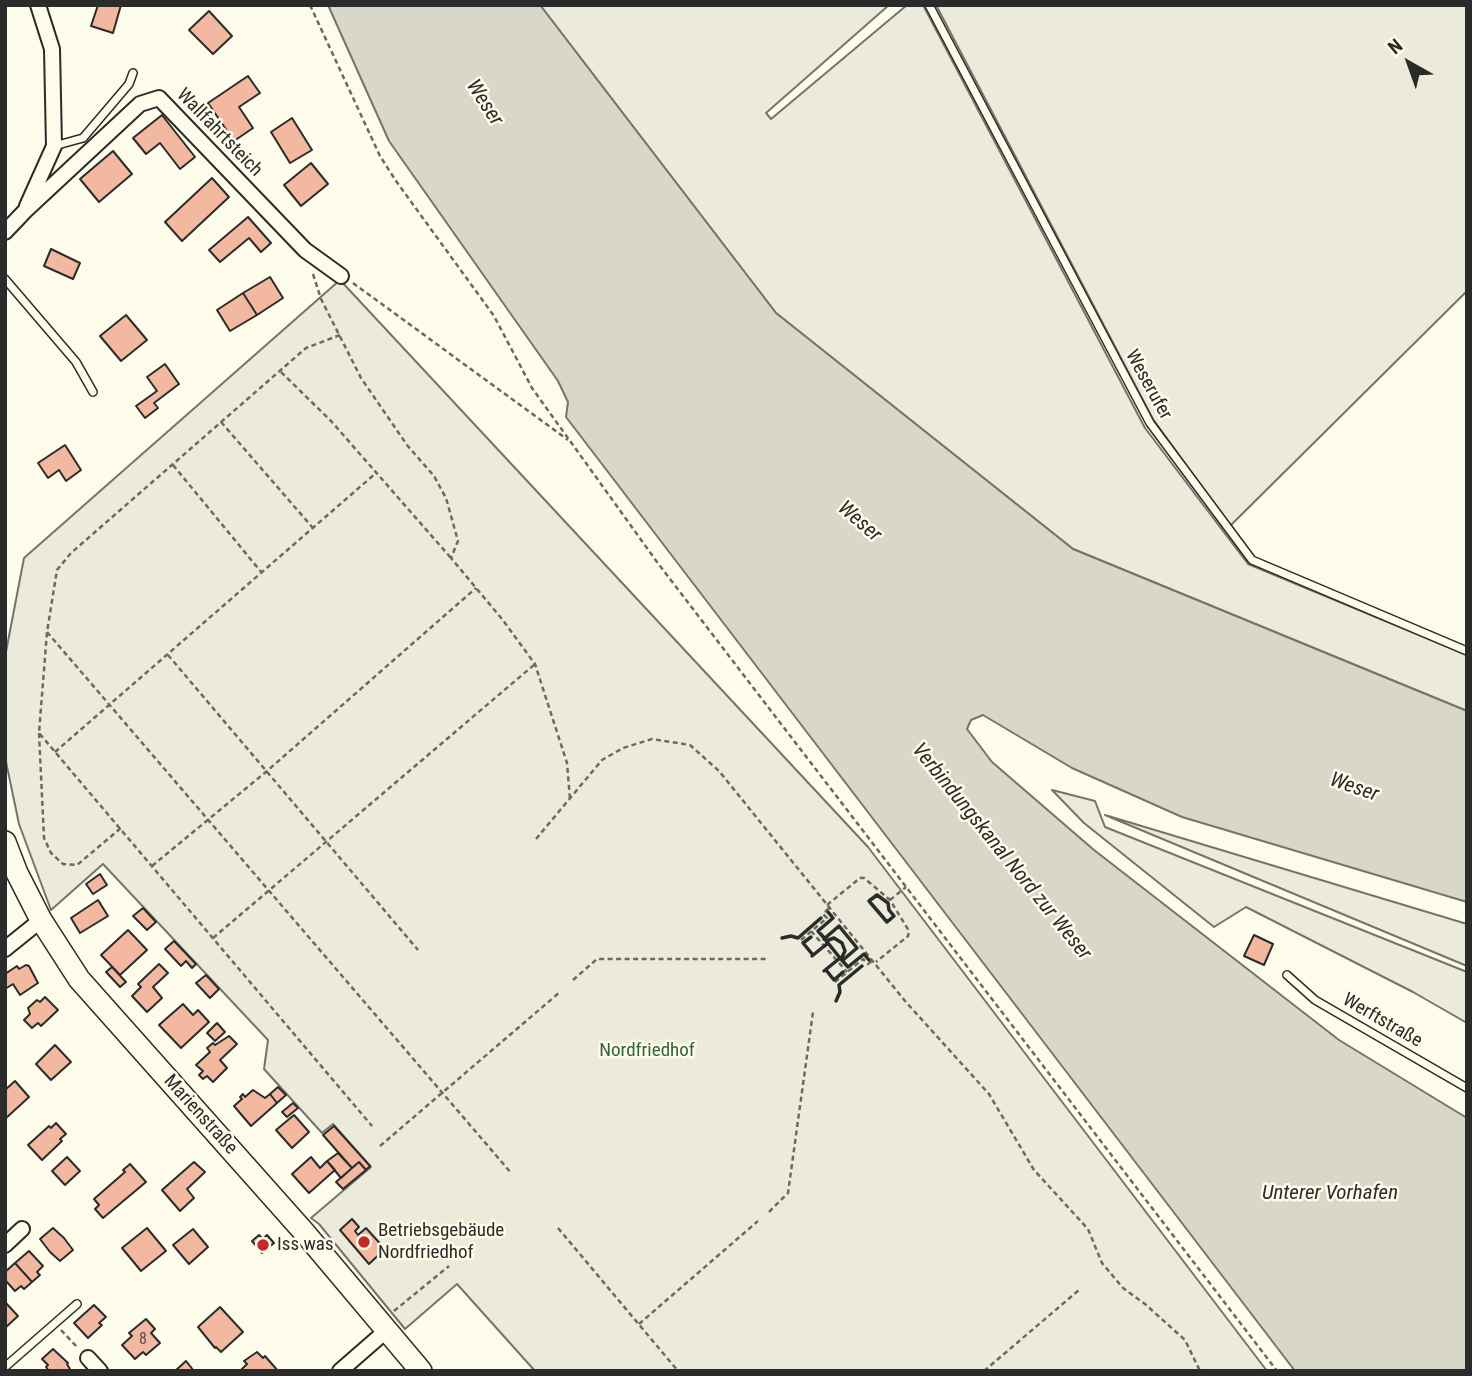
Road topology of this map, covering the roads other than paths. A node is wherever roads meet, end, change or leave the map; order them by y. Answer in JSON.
{"nodes":[{"id":1,"x":38,"y":5,"type":"edge"},
{"id":2,"x":929,"y":5,"type":"edge"},
{"id":3,"x":133,"y":73,"type":"dead end"},
{"id":4,"x":54,"y":146,"type":"junction"},
{"id":5,"x":25,"y":211,"type":"junction"},
{"id":6,"x":5,"y":232,"type":"edge"},
{"id":7,"x":341,"y":276,"type":"dead end"},
{"id":8,"x":5,"y":279,"type":"edge"},
{"id":9,"x":93,"y":392,"type":"dead end"},
{"id":10,"x":1467,"y":651,"type":"edge"},
{"id":11,"x":5,"y":842,"type":"edge"},
{"id":12,"x":41,"y":920,"type":"junction"},
{"id":13,"x":5,"y":949,"type":"edge"},
{"id":14,"x":1287,"y":975,"type":"dead end"},
{"id":15,"x":1467,"y":1088,"type":"edge"},
{"id":16,"x":22,"y":1229,"type":"dead end"},
{"id":17,"x":5,"y":1245,"type":"edge"},
{"id":18,"x":77,"y":1304,"type":"dead end"},
{"id":19,"x":388,"y":1323,"type":"junction"},
{"id":20,"x":88,"y":1358,"type":"road end"},
{"id":21,"x":5,"y":1367,"type":"edge"},
{"id":22,"x":100,"y":1371,"type":"edge"},
{"id":23,"x":340,"y":1371,"type":"edge"},
{"id":24,"x":421,"y":1371,"type":"edge"}],
"edges":[{"from":1,"to":4,"type":"street"},
{"from":2,"to":10,"type":"lane","name":"Weserufer"},
{"from":3,"to":4,"type":"lane"},
{"from":4,"to":5,"type":"street"},
{"from":5,"to":6,"type":"street","name":"Wallfahrtsteich"},
{"from":5,"to":7,"type":"street","name":"Wallfahrtsteich"},
{"from":8,"to":9,"type":"lane"},
{"from":11,"to":12,"type":"main road","name":"Marienstraße"},
{"from":12,"to":13,"type":"street"},
{"from":12,"to":19,"type":"main road","name":"Marienstraße"},
{"from":14,"to":15,"type":"lane","name":"Werftstraße"},
{"from":16,"to":17,"type":"street"},
{"from":18,"to":21,"type":"lane"},
{"from":19,"to":23,"type":"street"},
{"from":19,"to":24,"type":"main road","name":"Marienstraße"},
{"from":20,"to":22,"type":"street"}]}
